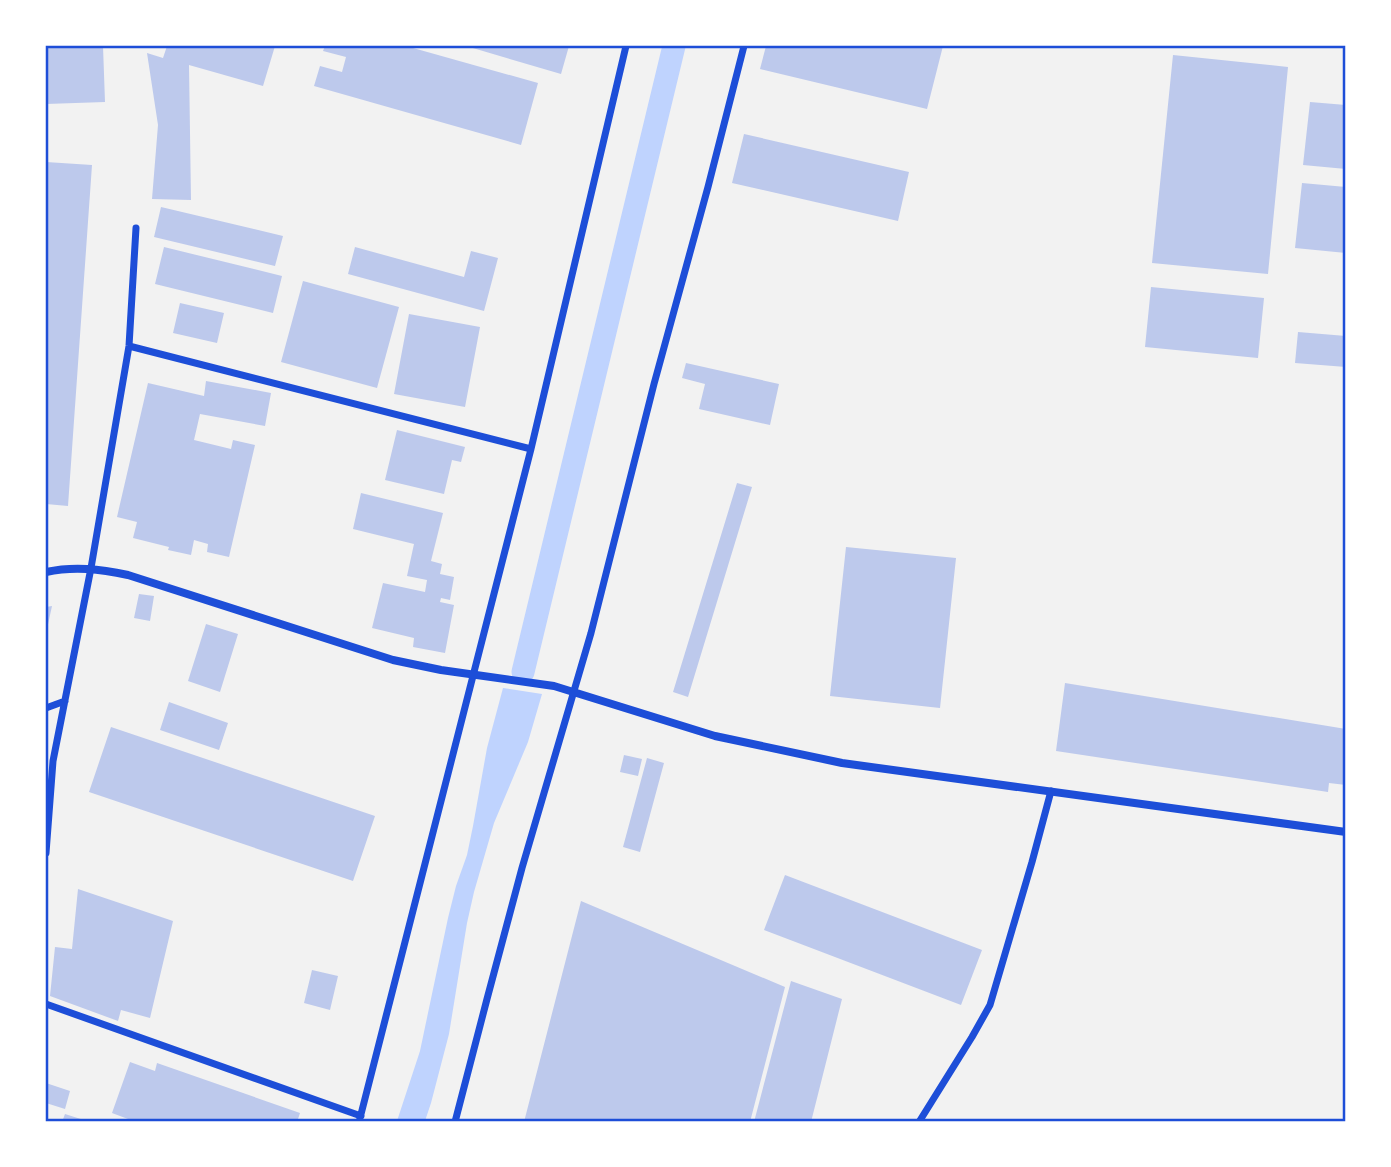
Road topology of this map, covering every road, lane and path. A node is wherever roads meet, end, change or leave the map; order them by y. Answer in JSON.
{"nodes":[{"id":1,"x":626,"y":46,"type":"edge"},
{"id":2,"x":744,"y":46,"type":"edge"},
{"id":3,"x":136,"y":228,"type":"dead end"},
{"id":4,"x":130,"y":346,"type":"junction"},
{"id":5,"x":531,"y":449,"type":"junction"},
{"id":6,"x":91,"y":568,"type":"junction"},
{"id":7,"x":46,"y":572,"type":"edge"},
{"id":8,"x":472,"y":675,"type":"junction"},
{"id":9,"x":574,"y":691,"type":"junction"},
{"id":10,"x":65,"y":701,"type":"junction"},
{"id":11,"x":46,"y":708,"type":"edge"},
{"id":12,"x":1051,"y":792,"type":"junction"},
{"id":13,"x":1346,"y":832,"type":"edge"},
{"id":14,"x":46,"y":853,"type":"edge"},
{"id":15,"x":46,"y":1004,"type":"edge"},
{"id":16,"x":360,"y":1119,"type":"edge"},
{"id":17,"x":456,"y":1122,"type":"edge"},
{"id":18,"x":919,"y":1122,"type":"edge"}],
"edges":[{"from":1,"to":5,"type":"street"},
{"from":2,"to":9,"type":"street"},
{"from":3,"to":4,"type":"street"},
{"from":4,"to":5,"type":"street"},
{"from":4,"to":6,"type":"street"},
{"from":5,"to":8,"type":"street"},
{"from":6,"to":7,"type":"street"},
{"from":6,"to":8,"type":"street"},
{"from":6,"to":10,"type":"street"},
{"from":8,"to":9,"type":"street"},
{"from":8,"to":16,"type":"street"},
{"from":9,"to":12,"type":"street"},
{"from":9,"to":17,"type":"street"},
{"from":10,"to":11,"type":"street"},
{"from":10,"to":14,"type":"street"},
{"from":12,"to":13,"type":"street"},
{"from":12,"to":18,"type":"street"},
{"from":15,"to":16,"type":"street"}]}
